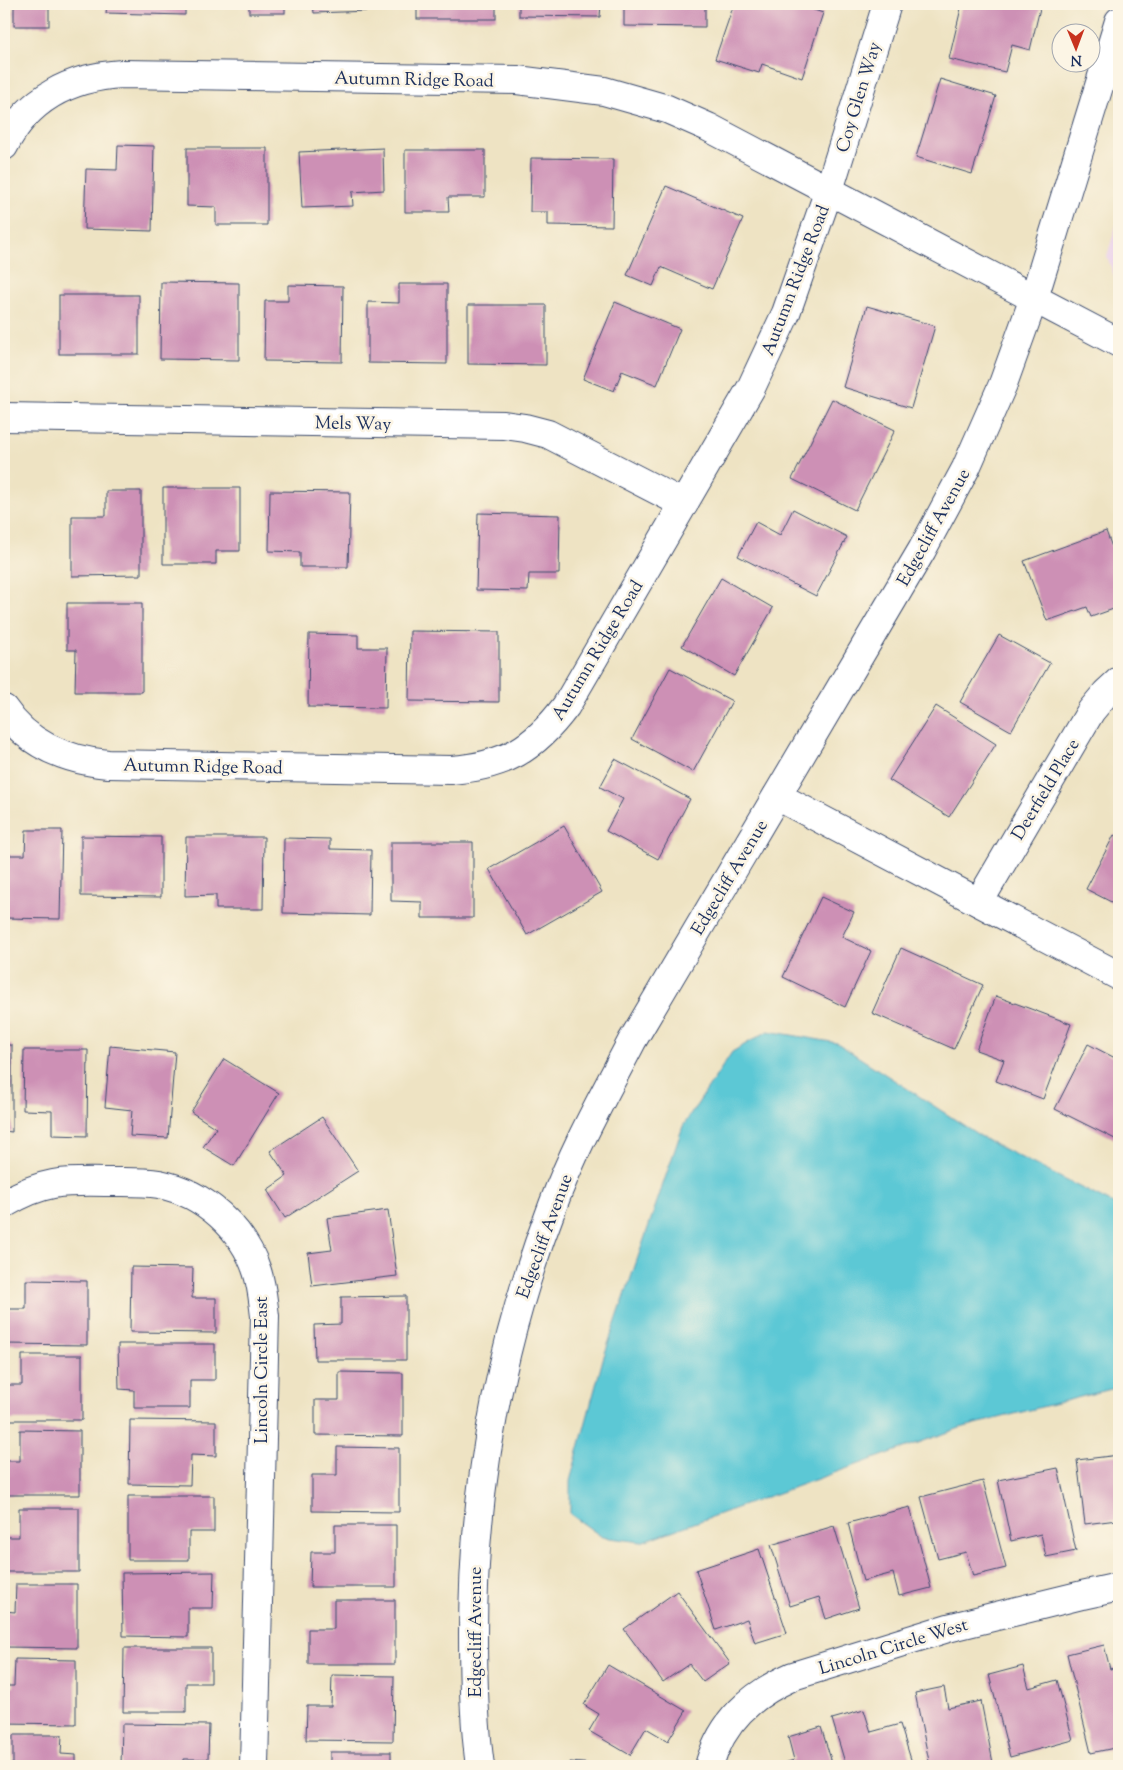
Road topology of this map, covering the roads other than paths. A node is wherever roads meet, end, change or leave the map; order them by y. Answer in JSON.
{"nodes":[{"id":1,"x":886,"y":4,"type":"edge"},
{"id":2,"x":1119,"y":21,"type":"edge"},
{"id":3,"x":4,"y":146,"type":"edge"},
{"id":4,"x":829,"y":190,"type":"junction"},
{"id":5,"x":1034,"y":298,"type":"junction"},
{"id":6,"x":1119,"y":344,"type":"edge"},
{"id":7,"x":4,"y":417,"type":"edge"},
{"id":8,"x":684,"y":504,"type":"junction"},
{"id":9,"x":1119,"y":681,"type":"edge"},
{"id":10,"x":4,"y":709,"type":"edge"},
{"id":11,"x":777,"y":796,"type":"junction"},
{"id":12,"x":979,"y":902,"type":"junction"},
{"id":13,"x":1119,"y":976,"type":"edge"},
{"id":14,"x":4,"y":1204,"type":"edge"},
{"id":15,"x":1119,"y":1587,"type":"edge"},
{"id":16,"x":254,"y":1766,"type":"edge"},
{"id":17,"x":480,"y":1766,"type":"edge"},
{"id":18,"x":709,"y":1766,"type":"edge"}],
"edges":[{"from":1,"to":4,"type":"street","name":"Coy Glen Way"},
{"from":2,"to":5,"type":"street","name":"Edgecliff Avenue"},
{"from":3,"to":4,"type":"street","name":"Autumn Ridge Road"},
{"from":4,"to":5,"type":"street","name":"Autumn Ridge Road"},
{"from":4,"to":8,"type":"street","name":"Autumn Ridge Road"},
{"from":5,"to":6,"type":"street","name":"Autumn Ridge Road"},
{"from":5,"to":11,"type":"street","name":"Edgecliff Avenue"},
{"from":7,"to":8,"type":"street","name":"Mels Way"},
{"from":8,"to":10,"type":"street","name":"Autumn Ridge Road"},
{"from":9,"to":12,"type":"street","name":"Deerfield Place"},
{"from":11,"to":12,"type":"street"},
{"from":11,"to":17,"type":"street","name":"Edgecliff Avenue"},
{"from":12,"to":13,"type":"street"},
{"from":14,"to":16,"type":"street","name":"Lincoln Circle East"},
{"from":15,"to":18,"type":"street","name":"Lincoln Circle West"}]}
